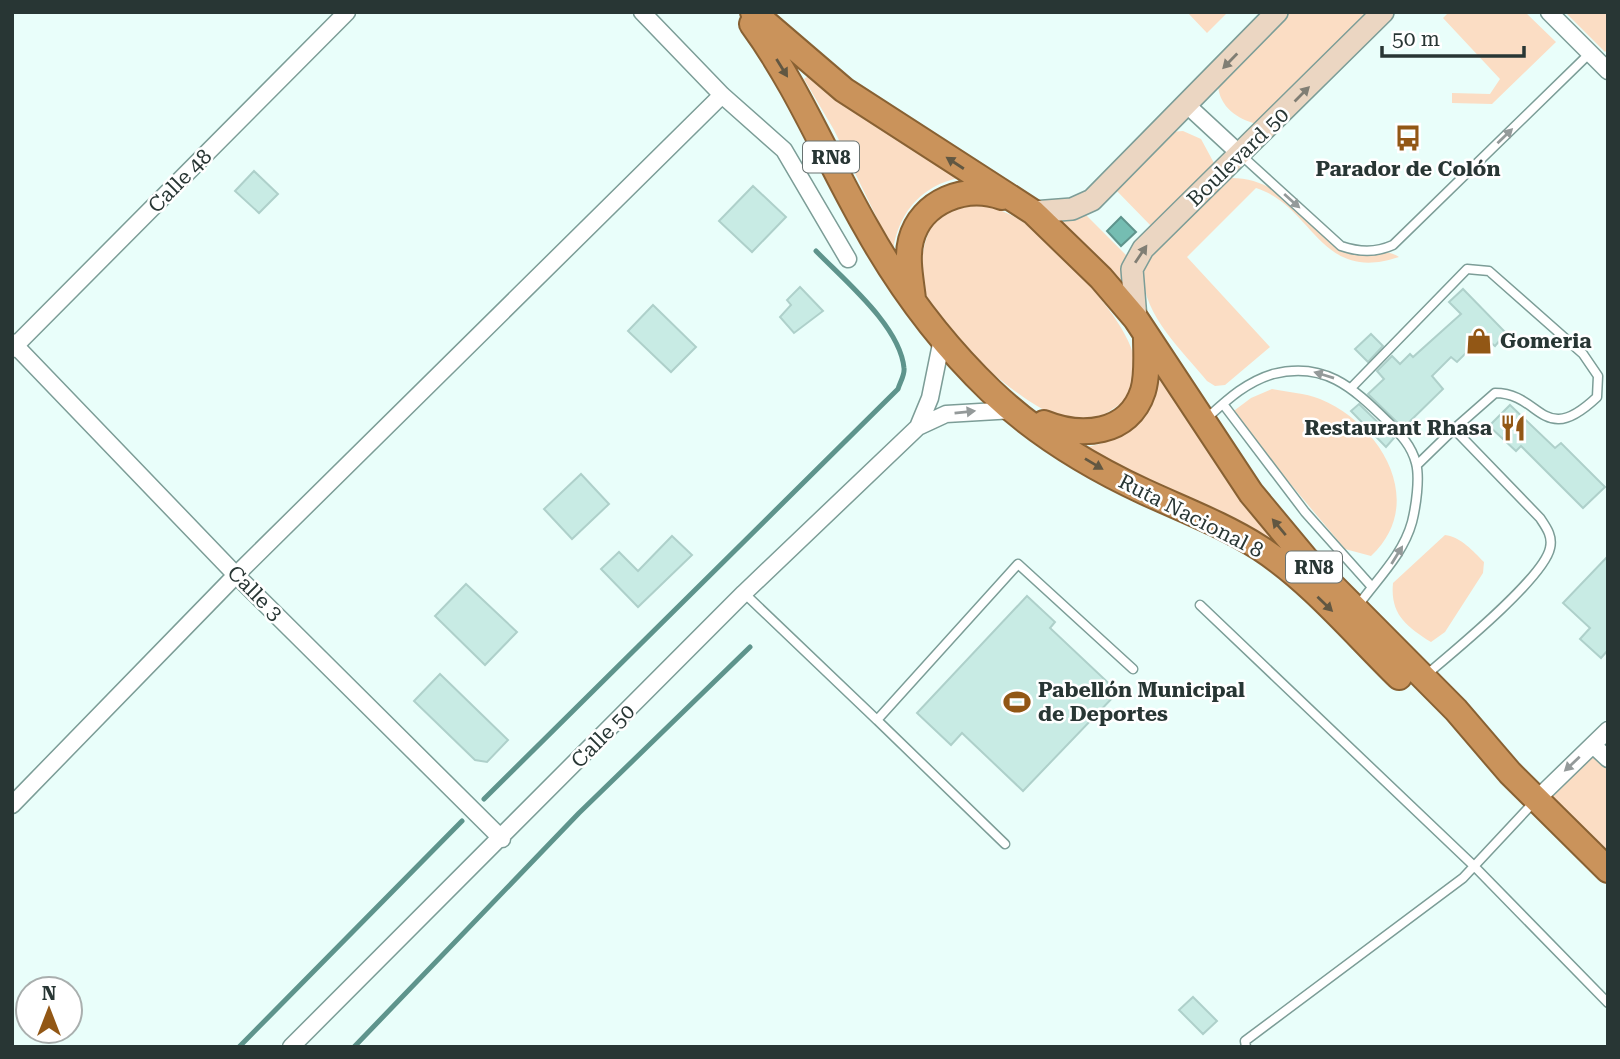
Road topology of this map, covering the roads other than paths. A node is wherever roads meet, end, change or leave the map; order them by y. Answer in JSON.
{"nodes":[{"id":1,"x":347,"y":12,"type":"edge"},
{"id":2,"x":642,"y":12,"type":"edge"},
{"id":3,"x":743,"y":12,"type":"edge"},
{"id":4,"x":753,"y":12,"type":"edge"},
{"id":5,"x":1277,"y":12,"type":"edge"},
{"id":6,"x":1383,"y":12,"type":"edge"},
{"id":7,"x":1549,"y":12,"type":"edge"},
{"id":8,"x":1590,"y":53,"type":"junction"},
{"id":9,"x":1608,"y":71,"type":"edge"},
{"id":10,"x":722,"y":95,"type":"junction"},
{"id":11,"x":1187,"y":105,"type":"junction"},
{"id":12,"x":1241,"y":155,"type":"junction"},
{"id":13,"x":1023,"y":206,"type":"junction"},
{"id":14,"x":848,"y":259,"type":"dead end"},
{"id":15,"x":914,"y":305,"type":"junction"},
{"id":16,"x":1141,"y":328,"type":"junction"},
{"id":17,"x":942,"y":340,"type":"junction"},
{"id":18,"x":13,"y":346,"type":"edge"},
{"id":19,"x":1352,"y":387,"type":"junction"},
{"id":20,"x":1223,"y":404,"type":"junction"},
{"id":21,"x":1016,"y":411,"type":"junction"},
{"id":22,"x":1202,"y":422,"type":"junction"},
{"id":23,"x":918,"y":427,"type":"junction"},
{"id":24,"x":1454,"y":429,"type":"junction"},
{"id":25,"x":1417,"y":465,"type":"junction"},
{"id":26,"x":236,"y":575,"type":"junction"},
{"id":27,"x":1372,"y":587,"type":"junction"},
{"id":28,"x":744,"y":593,"type":"junction"},
{"id":29,"x":1200,"y":604,"type":"dead end"},
{"id":30,"x":1356,"y":609,"type":"junction"},
{"id":31,"x":1133,"y":669,"type":"dead end"},
{"id":32,"x":1423,"y":677,"type":"junction"},
{"id":33,"x":877,"y":720,"type":"junction"},
{"id":34,"x":1608,"y":730,"type":"edge"},
{"id":35,"x":1593,"y":745,"type":"junction"},
{"id":36,"x":1608,"y":759,"type":"edge"},
{"id":37,"x":1510,"y":773,"type":"junction"},
{"id":38,"x":1537,"y":799,"type":"junction"},
{"id":39,"x":12,"y":805,"type":"edge"},
{"id":40,"x":502,"y":839,"type":"junction"},
{"id":41,"x":1006,"y":844,"type":"dead end"},
{"id":42,"x":1474,"y":866,"type":"junction"},
{"id":43,"x":1608,"y":870,"type":"edge"},
{"id":44,"x":1608,"y":1003,"type":"edge"},
{"id":45,"x":1244,"y":1045,"type":"edge"},
{"id":46,"x":291,"y":1047,"type":"edge"}],
"edges":[{"from":1,"to":18,"type":"street","name":"Calle 48"},
{"from":2,"to":10,"type":"street"},
{"from":3,"to":15,"type":"highway","name":"Ruta Nacional 8","number":"RN8","one_way":true},
{"from":13,"to":4,"type":"highway","name":"Ruta Nacional 8","number":"RN8","one_way":true},
{"from":5,"to":11,"type":"main road","one_way":true},
{"from":12,"to":6,"type":"main road","name":"Boulevard 50","one_way":true},
{"from":7,"to":8,"type":"street"},
{"from":8,"to":9,"type":"street"},
{"from":12,"to":8,"type":"lane","one_way":true},
{"from":10,"to":14,"type":"street"},
{"from":10,"to":26,"type":"street"},
{"from":11,"to":12,"type":"street"},
{"from":11,"to":13,"type":"main road"},
{"from":16,"to":12,"type":"main road","name":"Boulevard 50","one_way":true},
{"from":13,"to":15,"type":"highway","name":"Ruta Nacional 8","number":"RN8"},
{"from":13,"to":16,"type":"highway","name":"Ruta Nacional 8","number":"RN8"},
{"from":15,"to":17,"type":"highway","name":"Ruta Nacional 8","number":"RN8"},
{"from":16,"to":21,"type":"highway","name":"Ruta Nacional 8","number":"RN8"},
{"from":16,"to":22,"type":"highway","name":"Ruta Nacional 8","number":"RN8"},
{"from":17,"to":21,"type":"highway","name":"Ruta Nacional 8","number":"RN8"},
{"from":17,"to":23,"type":"street","name":"Calle 50"},
{"from":18,"to":26,"type":"street","name":"Calle 3"},
{"from":19,"to":20,"type":"lane","one_way":true},
{"from":19,"to":24,"type":"lane"},
{"from":19,"to":25,"type":"lane"},
{"from":20,"to":22,"type":"lane"},
{"from":20,"to":27,"type":"lane"},
{"from":23,"to":21,"type":"street","name":"Calle 50","one_way":true},
{"from":21,"to":37,"type":"highway","name":"Ruta Nacional 8","number":"RN8","one_way":true},
{"from":30,"to":22,"type":"highway","name":"Ruta Nacional 8","number":"RN8","one_way":true},
{"from":23,"to":28,"type":"street","name":"Calle 50"},
{"from":24,"to":25,"type":"lane"},
{"from":24,"to":32,"type":"lane"},
{"from":27,"to":25,"type":"lane","one_way":true},
{"from":26,"to":39,"type":"street"},
{"from":26,"to":40,"type":"street","name":"Calle 3"},
{"from":27,"to":30,"type":"lane"},
{"from":28,"to":33,"type":"lane"},
{"from":28,"to":40,"type":"street","name":"Calle 50"},
{"from":29,"to":42,"type":"lane"},
{"from":30,"to":32,"type":"highway","name":"Ruta Nacional 8","number":"RN8"},
{"from":31,"to":33,"type":"lane"},
{"from":32,"to":37,"type":"highway","name":"Ruta Nacional 8","number":"RN8"},
{"from":33,"to":41,"type":"lane"},
{"from":34,"to":35,"type":"street"},
{"from":35,"to":36,"type":"street"},
{"from":35,"to":38,"type":"street","one_way":true},
{"from":37,"to":38,"type":"highway","name":"Ruta Nacional 8","number":"RN8"},
{"from":38,"to":42,"type":"lane"},
{"from":38,"to":43,"type":"highway","name":"Ruta Nacional 8","number":"RN8"},
{"from":40,"to":46,"type":"street","name":"Calle 50"},
{"from":42,"to":44,"type":"lane"},
{"from":42,"to":45,"type":"lane"}]}
